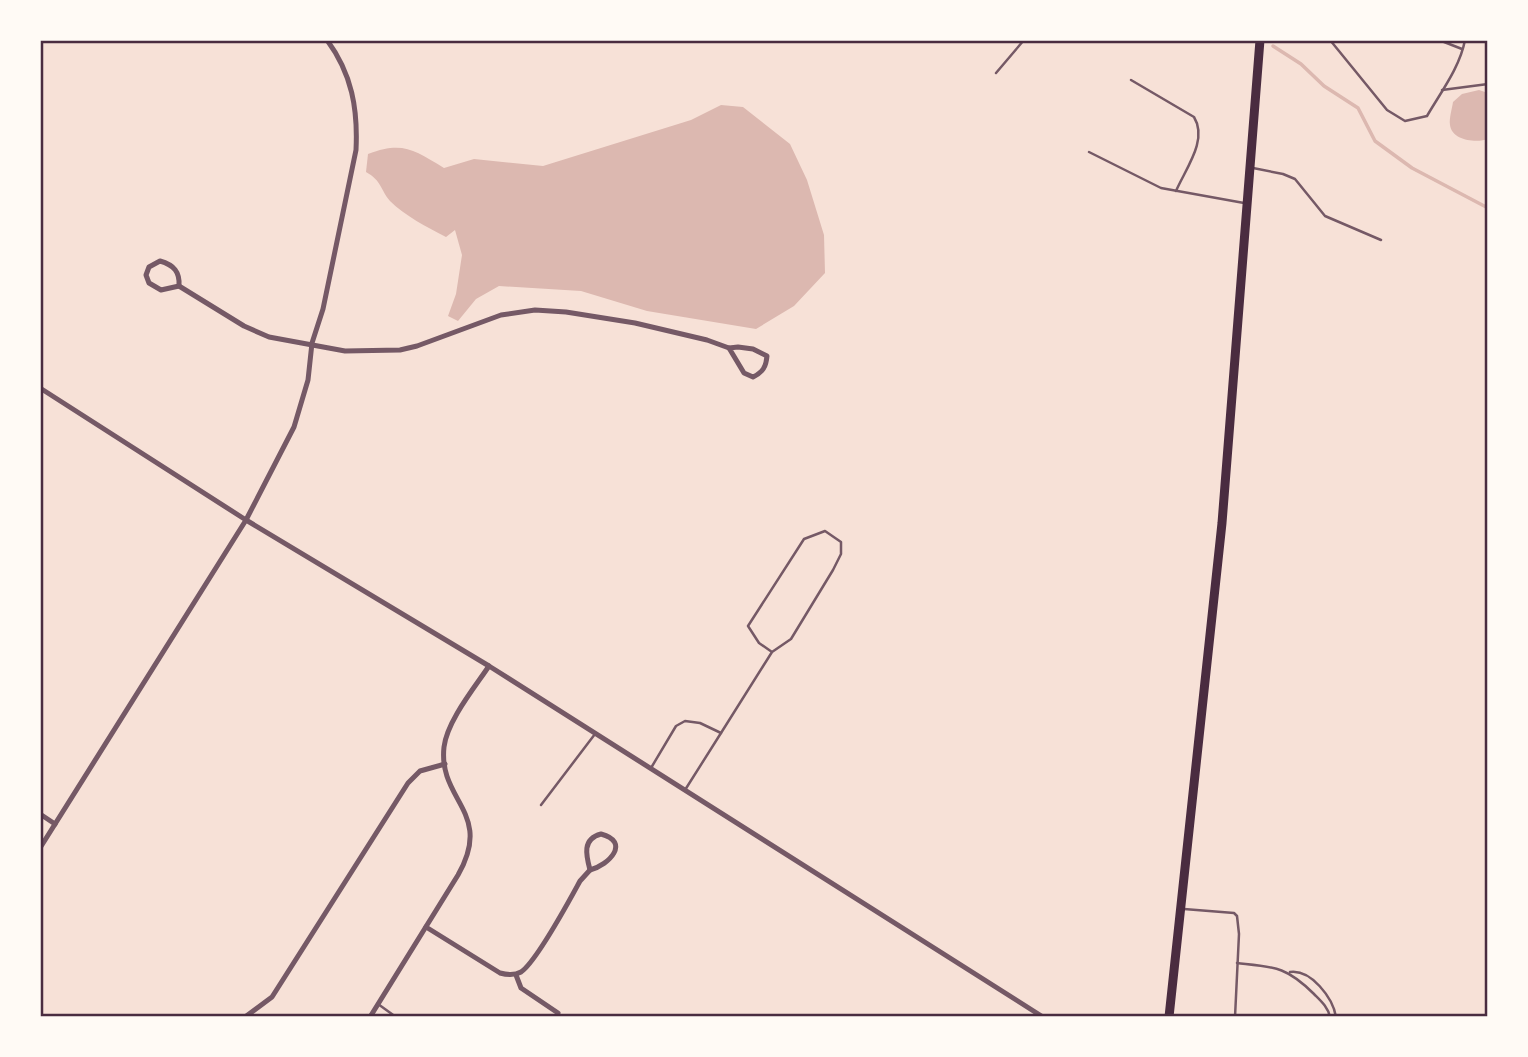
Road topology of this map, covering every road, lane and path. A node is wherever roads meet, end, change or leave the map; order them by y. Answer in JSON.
{"nodes":[{"id":1,"x":327,"y":40,"type":"edge"},
{"id":2,"x":1024,"y":40,"type":"edge"},
{"id":3,"x":1259,"y":40,"type":"edge"},
{"id":4,"x":1330,"y":40,"type":"edge"},
{"id":5,"x":1439,"y":40,"type":"edge"},
{"id":6,"x":1465,"y":40,"type":"edge"},
{"id":7,"x":1464,"y":50,"type":"junction"},
{"id":8,"x":996,"y":74,"type":"dead end"},
{"id":9,"x":1130,"y":80,"type":"dead end"},
{"id":10,"x":1488,"y":84,"type":"edge"},
{"id":11,"x":1442,"y":90,"type":"junction"},
{"id":12,"x":1089,"y":152,"type":"dead end"},
{"id":13,"x":1250,"y":168,"type":"junction"},
{"id":14,"x":1176,"y":191,"type":"junction"},
{"id":15,"x":1247,"y":204,"type":"junction"},
{"id":16,"x":1381,"y":240,"type":"dead end"},
{"id":17,"x":179,"y":286,"type":"junction"},
{"id":18,"x":312,"y":343,"type":"junction"},
{"id":19,"x":729,"y":348,"type":"junction"},
{"id":20,"x":40,"y":388,"type":"edge"},
{"id":21,"x":246,"y":520,"type":"junction"},
{"id":22,"x":772,"y":652,"type":"junction"},
{"id":23,"x":489,"y":666,"type":"junction"},
{"id":24,"x":721,"y":733,"type":"junction"},
{"id":25,"x":595,"y":734,"type":"junction"},
{"id":26,"x":445,"y":764,"type":"junction"},
{"id":27,"x":651,"y":769,"type":"junction"},
{"id":28,"x":685,"y":790,"type":"junction"},
{"id":29,"x":541,"y":805,"type":"dead end"},
{"id":30,"x":40,"y":814,"type":"edge"},
{"id":31,"x":55,"y":824,"type":"junction"},
{"id":32,"x":40,"y":848,"type":"edge"},
{"id":33,"x":590,"y":870,"type":"junction"},
{"id":34,"x":1181,"y":909,"type":"junction"},
{"id":35,"x":426,"y":927,"type":"junction"},
{"id":36,"x":1237,"y":963,"type":"junction"},
{"id":37,"x":1288,"y":972,"type":"junction"},
{"id":38,"x":516,"y":975,"type":"junction"},
{"id":39,"x":378,"y":1004,"type":"junction"},
{"id":40,"x":558,"y":1013,"type":"dead end"},
{"id":41,"x":245,"y":1017,"type":"edge"},
{"id":42,"x":370,"y":1017,"type":"edge"},
{"id":43,"x":396,"y":1017,"type":"edge"},
{"id":44,"x":1043,"y":1017,"type":"edge"},
{"id":45,"x":1170,"y":1017,"type":"edge"},
{"id":46,"x":1235,"y":1017,"type":"edge"},
{"id":47,"x":1331,"y":1017,"type":"edge"},
{"id":48,"x":1336,"y":1017,"type":"edge"}],
"edges":[{"from":1,"to":18,"type":"street"},
{"from":2,"to":8,"type":"lane"},
{"from":3,"to":13,"type":"main road"},
{"from":4,"to":11,"type":"lane"},
{"from":5,"to":7,"type":"lane"},
{"from":6,"to":7,"type":"lane"},
{"from":7,"to":11,"type":"lane"},
{"from":9,"to":14,"type":"lane"},
{"from":10,"to":11,"type":"lane"},
{"from":12,"to":14,"type":"lane"},
{"from":13,"to":15,"type":"main road"},
{"from":13,"to":16,"type":"lane"},
{"from":14,"to":15,"type":"lane"},
{"from":15,"to":34,"type":"main road"},
{"from":17,"to":17,"type":"street"},
{"from":17,"to":18,"type":"street"},
{"from":18,"to":19,"type":"street"},
{"from":18,"to":21,"type":"street"},
{"from":19,"to":19,"type":"street"},
{"from":20,"to":21,"type":"street"},
{"from":21,"to":23,"type":"street"},
{"from":21,"to":31,"type":"street"},
{"from":22,"to":22,"type":"lane"},
{"from":22,"to":24,"type":"lane"},
{"from":23,"to":25,"type":"street"},
{"from":23,"to":26,"type":"street"},
{"from":24,"to":27,"type":"lane"},
{"from":24,"to":28,"type":"lane"},
{"from":25,"to":27,"type":"street"},
{"from":25,"to":29,"type":"lane"},
{"from":26,"to":35,"type":"street"},
{"from":26,"to":41,"type":"street"},
{"from":27,"to":28,"type":"street"},
{"from":28,"to":44,"type":"street"},
{"from":30,"to":31,"type":"street"},
{"from":31,"to":32,"type":"street"},
{"from":33,"to":33,"type":"street"},
{"from":33,"to":38,"type":"street"},
{"from":34,"to":36,"type":"lane"},
{"from":34,"to":45,"type":"main road"},
{"from":35,"to":38,"type":"street"},
{"from":35,"to":39,"type":"street"},
{"from":36,"to":37,"type":"lane"},
{"from":36,"to":46,"type":"lane"},
{"from":37,"to":47,"type":"lane"},
{"from":37,"to":48,"type":"lane"},
{"from":38,"to":40,"type":"street"},
{"from":39,"to":42,"type":"street"},
{"from":39,"to":43,"type":"lane"}]}
